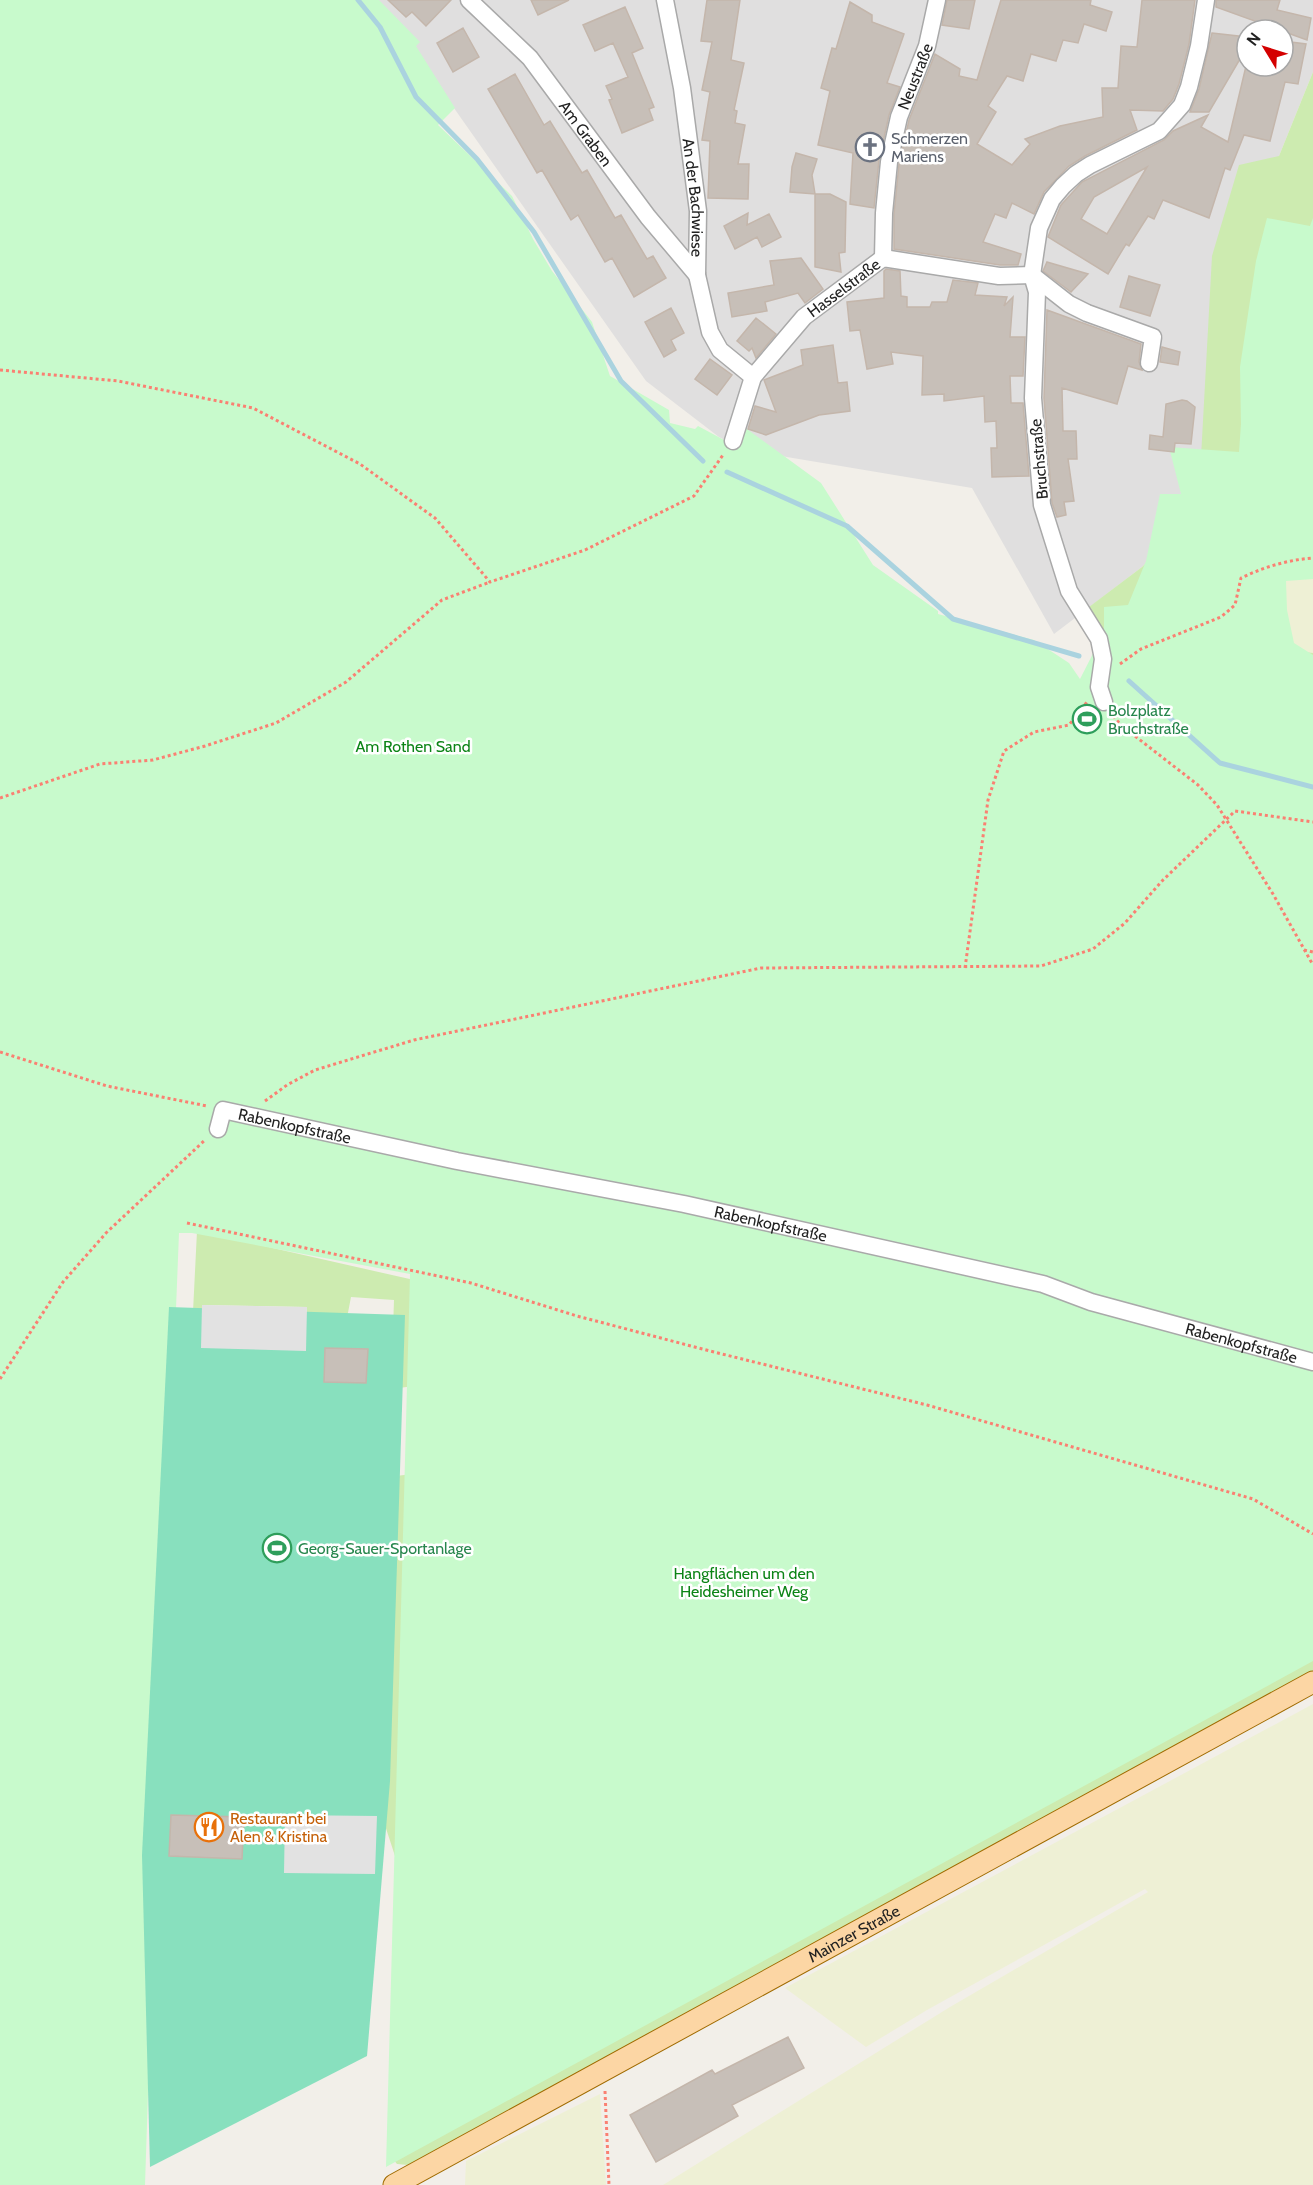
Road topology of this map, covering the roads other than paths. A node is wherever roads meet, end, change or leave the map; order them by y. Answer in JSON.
{"nodes":[{"id":1,"x":469,"y":0,"type":"edge"},
{"id":2,"x":665,"y":0,"type":"edge"},
{"id":3,"x":937,"y":0,"type":"edge"},
{"id":4,"x":1206,"y":0,"type":"edge"},
{"id":5,"x":883,"y":258,"type":"junction"},
{"id":6,"x":697,"y":275,"type":"junction"},
{"id":7,"x":1032,"y":275,"type":"junction"},
{"id":8,"x":1149,"y":363,"type":"dead end"},
{"id":9,"x":753,"y":377,"type":"junction"},
{"id":10,"x":733,"y":441,"type":"road end"},
{"id":11,"x":1102,"y":689,"type":"road end"},
{"id":12,"x":218,"y":1129,"type":"road end"},
{"id":13,"x":1313,"y":1362,"type":"edge"},
{"id":14,"x":1313,"y":1682,"type":"edge"},
{"id":15,"x":394,"y":2185,"type":"edge"}],
"edges":[{"from":1,"to":6,"type":"street","name":"Am Graben"},
{"from":2,"to":6,"type":"street","name":"An der Bachwiese"},
{"from":3,"to":5,"type":"street","name":"Neustraße"},
{"from":4,"to":7,"type":"street","name":"Bruchstraße"},
{"from":5,"to":7,"type":"street","name":"Hasselstraße"},
{"from":5,"to":9,"type":"street","name":"Hasselstraße"},
{"from":6,"to":9,"type":"street","name":"An der Bachwiese"},
{"from":7,"to":8,"type":"street"},
{"from":7,"to":11,"type":"street","name":"Bruchstraße"},
{"from":9,"to":10,"type":"street"},
{"from":12,"to":13,"type":"street","name":"Rabenkopfstraße"},
{"from":14,"to":15,"type":"main road","name":"Mainzer Straße"}]}
